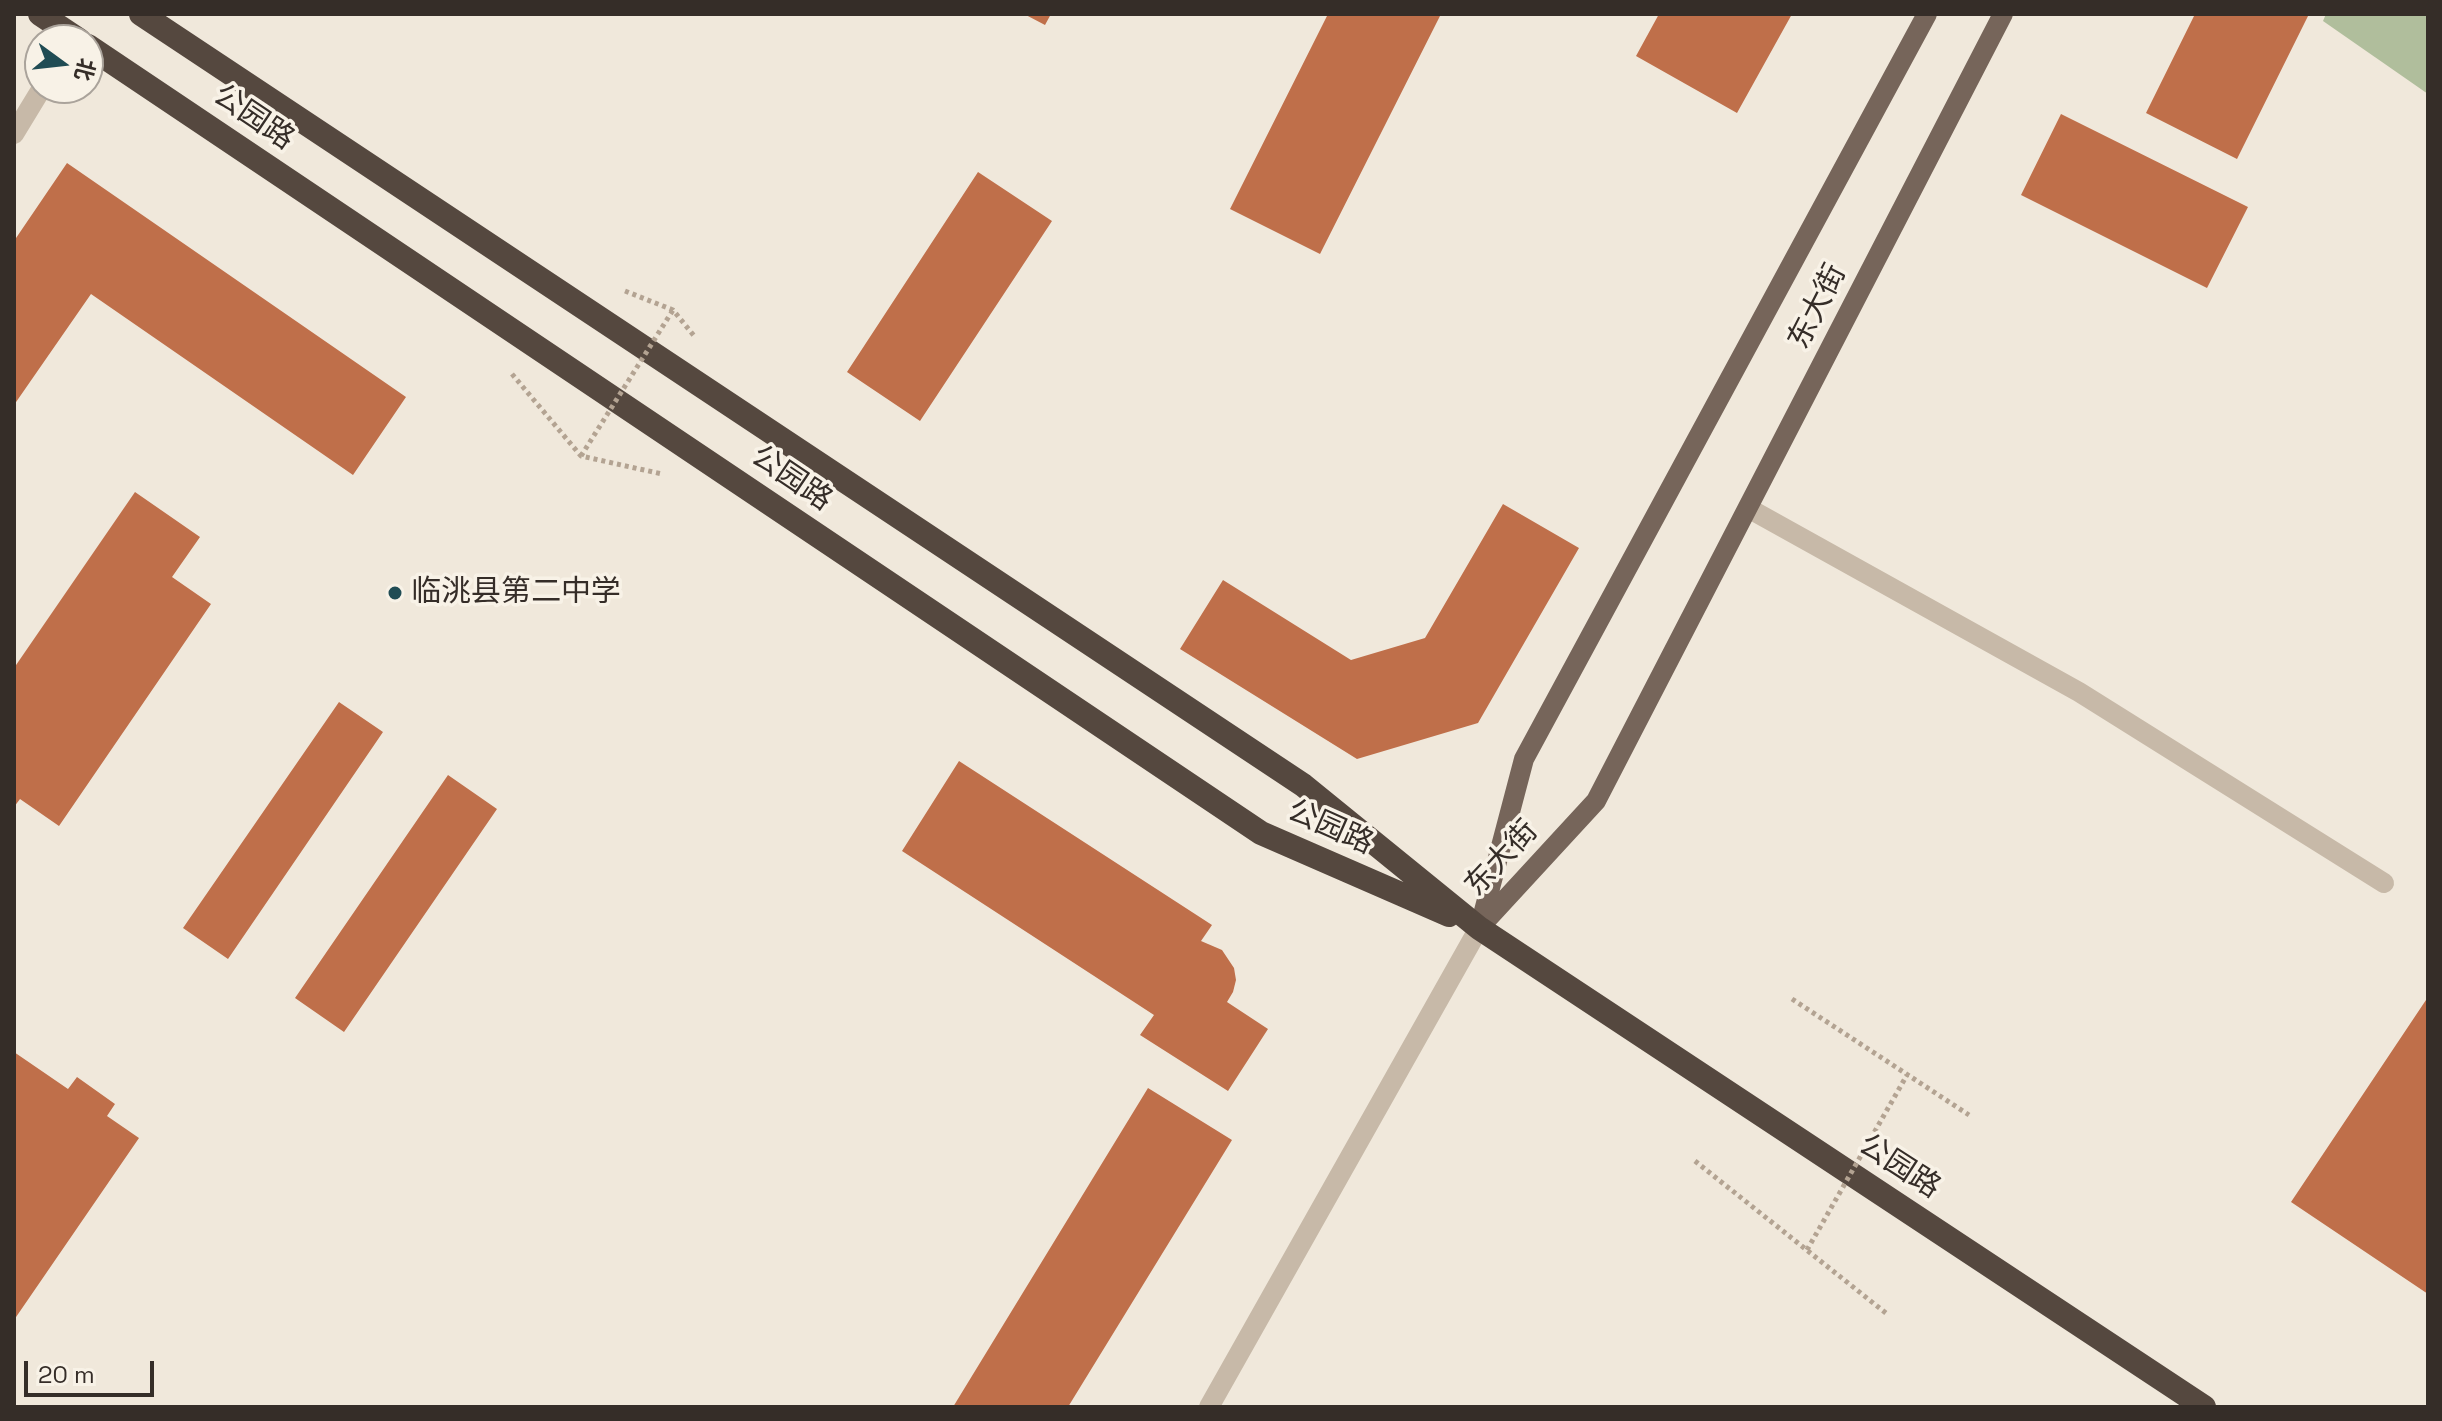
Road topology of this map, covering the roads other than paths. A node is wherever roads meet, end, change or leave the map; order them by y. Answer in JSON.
{"nodes":[{"id":1,"x":141,"y":14,"type":"edge"},
{"id":2,"x":1927,"y":14,"type":"edge"},
{"id":3,"x":2003,"y":14,"type":"edge"},
{"id":4,"x":104,"y":57,"type":"edge"},
{"id":5,"x":32,"y":104,"type":"edge"},
{"id":6,"x":14,"y":134,"type":"edge"},
{"id":7,"x":1748,"y":508,"type":"junction"},
{"id":8,"x":2384,"y":883,"type":"dead end"},
{"id":9,"x":1479,"y":928,"type":"junction"},
{"id":10,"x":1209,"y":1407,"type":"edge"},
{"id":11,"x":2204,"y":1407,"type":"edge"}],
"edges":[{"from":1,"to":9,"type":"highway","name":"公园路"},
{"from":2,"to":9,"type":"main road","name":"东大街"},
{"from":3,"to":7,"type":"main road","name":"东大街"},
{"from":4,"to":9,"type":"highway","name":"公园路"},
{"from":5,"to":6,"type":"street"},
{"from":7,"to":8,"type":"street"},
{"from":7,"to":9,"type":"main road","name":"东大街"},
{"from":9,"to":10,"type":"street"},
{"from":9,"to":11,"type":"highway","name":"公园路"}]}
